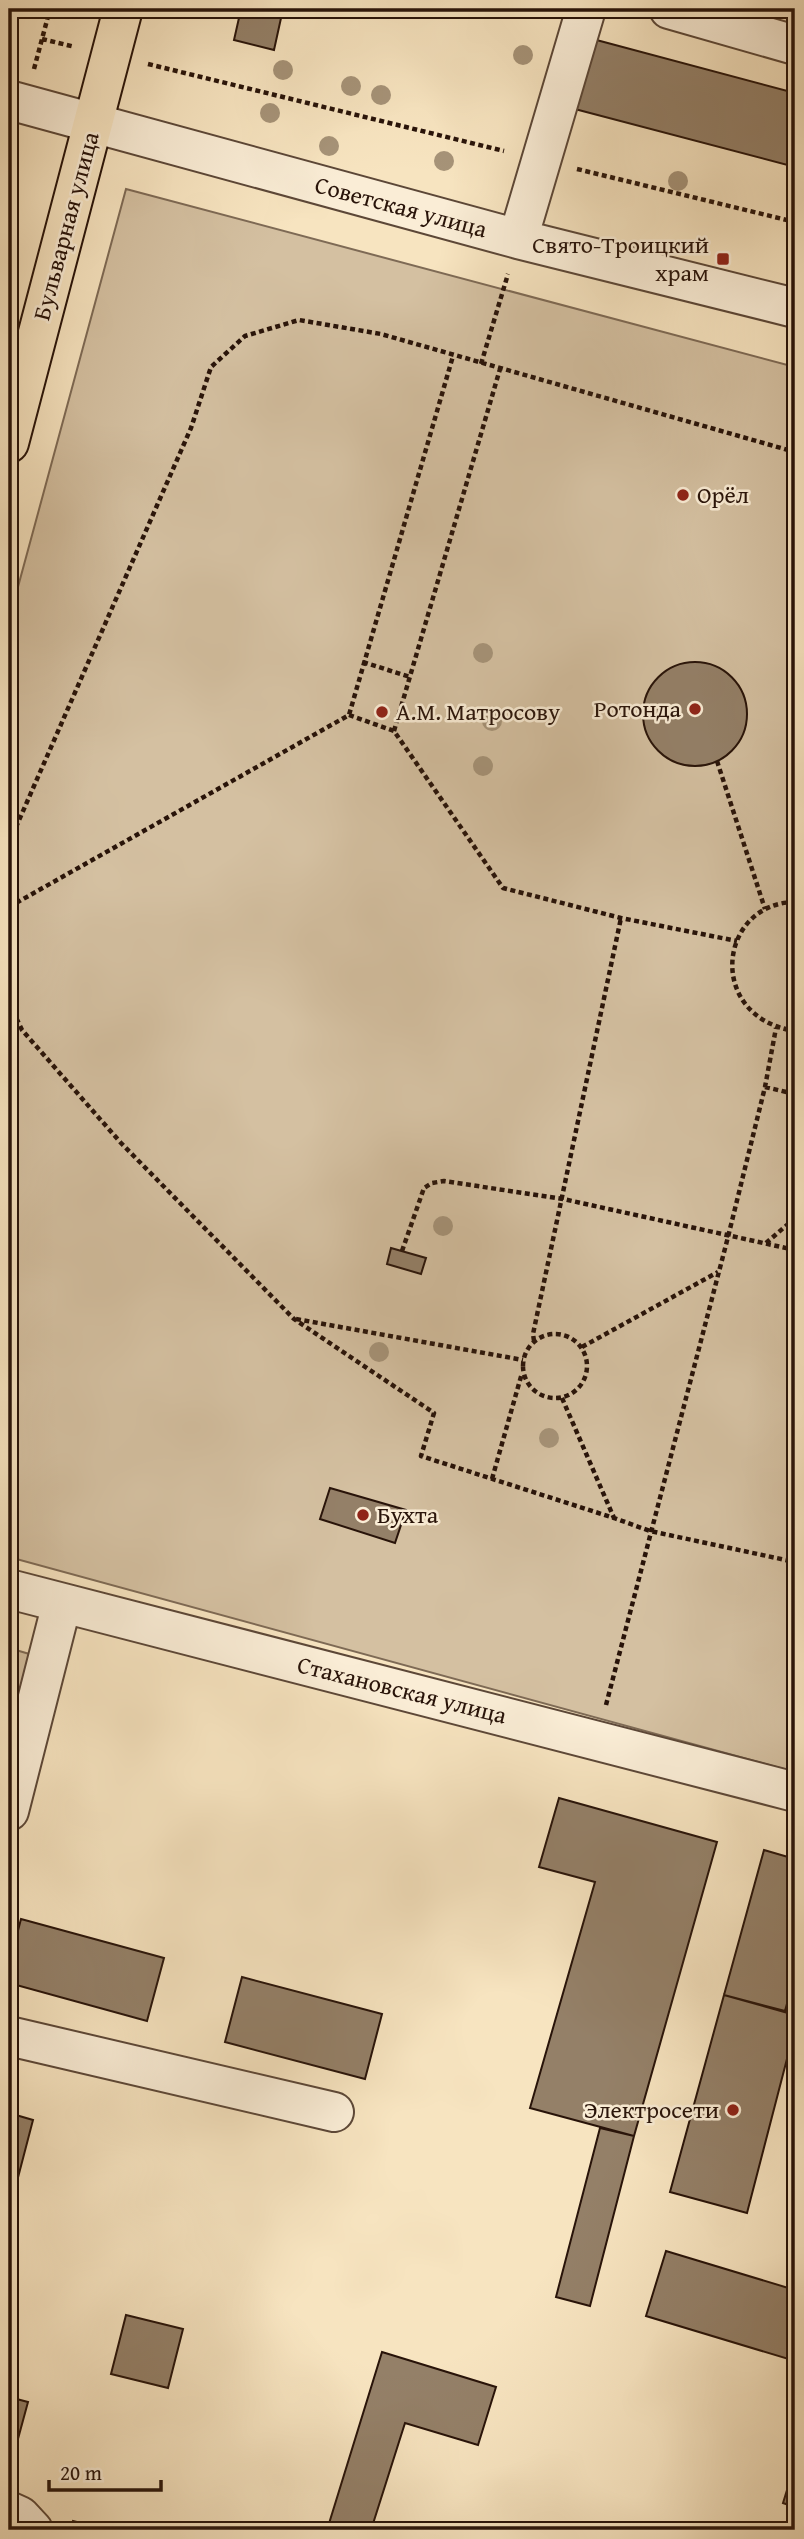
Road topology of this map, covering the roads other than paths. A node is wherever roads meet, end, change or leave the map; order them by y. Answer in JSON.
{"nodes":[{"id":1,"x":123,"y":9,"type":"edge"},
{"id":2,"x":586,"y":9,"type":"edge"},
{"id":3,"x":669,"y":9,"type":"edge"},
{"id":4,"x":795,"y":45,"type":"edge"},
{"id":5,"x":21,"y":87,"type":"edge"},
{"id":6,"x":94,"y":122,"type":"junction"},
{"id":7,"x":518,"y":239,"type":"junction"},
{"id":8,"x":795,"y":308,"type":"edge"},
{"id":9,"x":9,"y":443,"type":"edge"},
{"id":10,"x":9,"y":1589,"type":"edge"},
{"id":11,"x":62,"y":1603,"type":"junction"},
{"id":12,"x":795,"y":1792,"type":"edge"},
{"id":13,"x":9,"y":1811,"type":"edge"},
{"id":14,"x":9,"y":2036,"type":"edge"},
{"id":15,"x":334,"y":2112,"type":"dead end"},
{"id":16,"x":9,"y":2511,"type":"edge"},
{"id":17,"x":33,"y":2530,"type":"edge"}],
"edges":[{"from":1,"to":6,"type":"main road","name":"Бульварная улица"},
{"from":2,"to":7,"type":"street"},
{"from":3,"to":4,"type":"street"},
{"from":5,"to":6,"type":"street","name":"Советская улица"},
{"from":6,"to":7,"type":"street","name":"Советская улица"},
{"from":6,"to":9,"type":"main road","name":"Бульварная улица"},
{"from":7,"to":8,"type":"street","name":"Советская улица"},
{"from":10,"to":11,"type":"street","name":"Стахановская улица"},
{"from":11,"to":12,"type":"street","name":"Стахановская улица"},
{"from":11,"to":13,"type":"street"},
{"from":14,"to":15,"type":"street"},
{"from":16,"to":17,"type":"street"}]}
